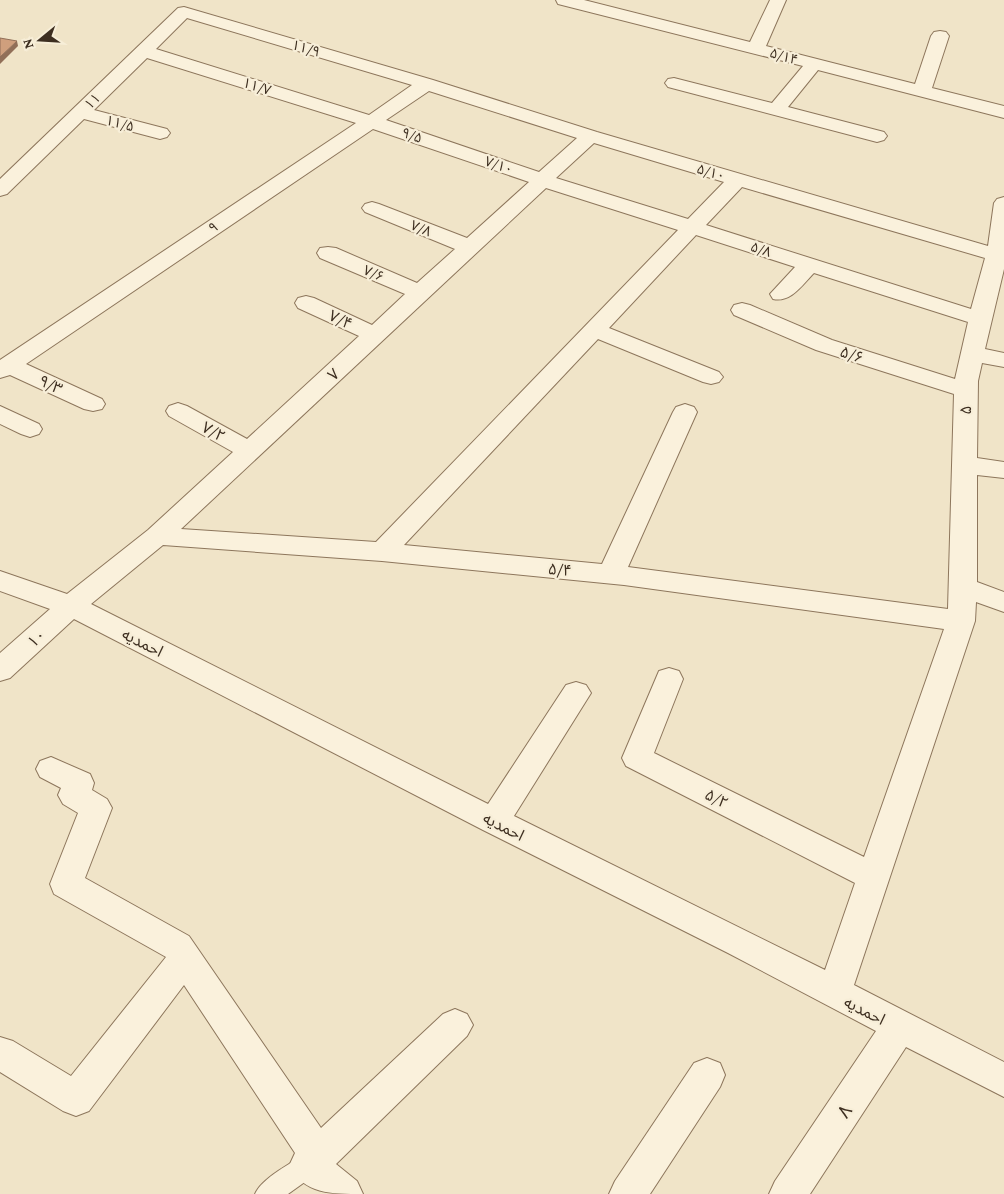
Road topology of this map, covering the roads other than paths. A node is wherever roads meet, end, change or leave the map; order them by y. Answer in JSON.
{"nodes":[{"id":1,"x":564,"y":0,"type":"edge"},
{"id":2,"x":778,"y":0,"type":"edge"},
{"id":3,"x":184,"y":12,"type":"joint"},
{"id":4,"x":940,"y":36,"type":"dead end"},
{"id":5,"x":756,"y":48,"type":"junction"},
{"id":6,"x":143,"y":51,"type":"junction"},
{"id":7,"x":814,"y":64,"type":"junction"},
{"id":8,"x":427,"y":84,"type":"junction"},
{"id":9,"x":674,"y":84,"type":"dead end"},
{"id":10,"x":922,"y":91,"type":"junction"},
{"id":11,"x":776,"y":110,"type":"junction"},
{"id":12,"x":80,"y":112,"type":"junction"},
{"id":13,"x":1004,"y":112,"type":"edge"},
{"id":14,"x":370,"y":121,"type":"junction"},
{"id":15,"x":160,"y":133,"type":"dead end"},
{"id":16,"x":590,"y":136,"type":"junction"},
{"id":17,"x":877,"y":136,"type":"dead end"},
{"id":18,"x":454,"y":149,"type":"joint"},
{"id":19,"x":738,"y":179,"type":"junction"},
{"id":20,"x":543,"y":180,"type":"junction"},
{"id":21,"x":0,"y":190,"type":"edge"},
{"id":22,"x":1004,"y":203,"type":"edge"},
{"id":23,"x":372,"y":208,"type":"dead end"},
{"id":24,"x":693,"y":228,"type":"junction"},
{"id":25,"x":470,"y":247,"type":"junction"},
{"id":26,"x":328,"y":252,"type":"dead end"},
{"id":27,"x":997,"y":255,"type":"junction"},
{"id":28,"x":810,"y":265,"type":"junction"},
{"id":29,"x":421,"y":293,"type":"junction"},
{"id":30,"x":781,"y":294,"type":"dead end"},
{"id":31,"x":306,"y":303,"type":"dead end"},
{"id":32,"x":742,"y":310,"type":"dead end"},
{"id":33,"x":980,"y":319,"type":"junction"},
{"id":34,"x":595,"y":330,"type":"junction"},
{"id":35,"x":375,"y":334,"type":"junction"},
{"id":36,"x":972,"y":354,"type":"junction"},
{"id":37,"x":1004,"y":360,"type":"edge"},
{"id":38,"x":4,"y":368,"type":"edge"},
{"id":39,"x":711,"y":377,"type":"dead end"},
{"id":40,"x":966,"y":390,"type":"junction"},
{"id":41,"x":93,"y":404,"type":"dead end"},
{"id":42,"x":178,"y":411,"type":"dead end"},
{"id":43,"x":685,"y":412,"type":"dead end"},
{"id":44,"x":0,"y":414,"type":"edge"},
{"id":45,"x":30,"y":429,"type":"dead end"},
{"id":46,"x":250,"y":450,"type":"junction"},
{"id":47,"x":964,"y":465,"type":"junction"},
{"id":48,"x":1004,"y":470,"type":"edge"},
{"id":49,"x":157,"y":536,"type":"junction"},
{"id":50,"x":382,"y":552,"type":"junction"},
{"id":51,"x":611,"y":574,"type":"junction"},
{"id":52,"x":0,"y":581,"type":"edge"},
{"id":53,"x":963,"y":587,"type":"junction"},
{"id":54,"x":1004,"y":602,"type":"edge"},
{"id":55,"x":71,"y":606,"type":"junction"},
{"id":56,"x":960,"y":621,"type":"junction"},
{"id":57,"x":0,"y":670,"type":"edge"},
{"id":58,"x":669,"y":679,"type":"dead end"},
{"id":59,"x":576,"y":694,"type":"dead end"},
{"id":60,"x":51,"y":769,"type":"dead end"},
{"id":61,"x":494,"y":821,"type":"junction"},
{"id":62,"x":874,"y":877,"type":"junction"},
{"id":63,"x":185,"y":958,"type":"junction"},
{"id":64,"x":834,"y":993,"type":"junction"},
{"id":65,"x":455,"y":1026,"type":"dead end"},
{"id":66,"x":899,"y":1028,"type":"junction"},
{"id":67,"x":0,"y":1053,"type":"edge"},
{"id":68,"x":706,"y":1075,"type":"dead end"},
{"id":69,"x":1004,"y":1080,"type":"edge"},
{"id":70,"x":313,"y":1161,"type":"junction"},
{"id":71,"x":266,"y":1194,"type":"edge"},
{"id":72,"x":344,"y":1194,"type":"edge"},
{"id":73,"x":628,"y":1194,"type":"edge"},
{"id":74,"x":788,"y":1194,"type":"edge"}],
"edges":[{"from":1,"to":5,"type":"street","name":"۵/۱۴"},
{"from":2,"to":5,"type":"street"},
{"from":3,"to":6,"type":"street","name":"۱۱"},
{"from":3,"to":8,"type":"street","name":"۱۱/۹"},
{"from":4,"to":10,"type":"street"},
{"from":5,"to":7,"type":"street","name":"۵/۱۴"},
{"from":6,"to":12,"type":"street","name":"۱۱"},
{"from":6,"to":14,"type":"street","name":"۱۱/۷"},
{"from":7,"to":10,"type":"street","name":"۵/۱۴"},
{"from":7,"to":11,"type":"street"},
{"from":8,"to":14,"type":"street","name":"۹"},
{"from":8,"to":16,"type":"street","name":"۵/۱۰"},
{"from":9,"to":11,"type":"street"},
{"from":10,"to":13,"type":"street","name":"۵/۱۴"},
{"from":11,"to":17,"type":"street"},
{"from":12,"to":15,"type":"street","name":"۱۱/۵"},
{"from":12,"to":21,"type":"street","name":"۱۱"},
{"from":14,"to":18,"type":"street","name":"۹/۵"},
{"from":14,"to":38,"type":"street","name":"۹"},
{"from":16,"to":19,"type":"street","name":"۵/۱۰"},
{"from":16,"to":20,"type":"street","name":"۷"},
{"from":18,"to":20,"type":"street","name":"۷/۱۰"},
{"from":19,"to":24,"type":"street"},
{"from":19,"to":27,"type":"street","name":"۵/۱۰"},
{"from":20,"to":24,"type":"street","name":"۵/۸"},
{"from":20,"to":25,"type":"street","name":"۷"},
{"from":22,"to":27,"type":"street","name":"۵"},
{"from":23,"to":25,"type":"street","name":"۷/۸"},
{"from":24,"to":28,"type":"street","name":"۵/۸"},
{"from":24,"to":34,"type":"street"},
{"from":25,"to":29,"type":"street","name":"۷"},
{"from":26,"to":29,"type":"street","name":"۷/۶"},
{"from":27,"to":33,"type":"street","name":"۵"},
{"from":28,"to":30,"type":"street"},
{"from":28,"to":33,"type":"street","name":"۵/۸"},
{"from":29,"to":35,"type":"street","name":"۷"},
{"from":31,"to":35,"type":"street","name":"۷/۴"},
{"from":32,"to":40,"type":"street","name":"۵/۶"},
{"from":33,"to":36,"type":"street","name":"۵"},
{"from":34,"to":39,"type":"street"},
{"from":34,"to":50,"type":"street"},
{"from":35,"to":46,"type":"street","name":"۷"},
{"from":36,"to":37,"type":"street"},
{"from":36,"to":40,"type":"street","name":"۵"},
{"from":38,"to":41,"type":"street","name":"۹/۳"},
{"from":40,"to":47,"type":"street","name":"۵"},
{"from":42,"to":46,"type":"street","name":"۷/۲"},
{"from":43,"to":51,"type":"street"},
{"from":44,"to":45,"type":"street"},
{"from":46,"to":49,"type":"street","name":"۷"},
{"from":47,"to":48,"type":"street"},
{"from":47,"to":53,"type":"street","name":"۵"},
{"from":49,"to":50,"type":"street","name":"۵/۴"},
{"from":49,"to":55,"type":"street","name":"۷"},
{"from":50,"to":51,"type":"street","name":"۵/۴"},
{"from":51,"to":56,"type":"street","name":"۵/۴"},
{"from":52,"to":55,"type":"street","name":"احمدیه"},
{"from":53,"to":54,"type":"street"},
{"from":53,"to":56,"type":"street","name":"۵"},
{"from":55,"to":57,"type":"street","name":"۱۰"},
{"from":55,"to":61,"type":"street","name":"احمدیه"},
{"from":56,"to":62,"type":"street","name":"۵"},
{"from":58,"to":62,"type":"street","name":"۵/۲"},
{"from":59,"to":61,"type":"street"},
{"from":60,"to":63,"type":"street"},
{"from":61,"to":64,"type":"street","name":"احمدیه"},
{"from":62,"to":64,"type":"street","name":"۵"},
{"from":63,"to":67,"type":"street"},
{"from":63,"to":70,"type":"street"},
{"from":64,"to":66,"type":"street","name":"احمدیه"},
{"from":65,"to":70,"type":"street"},
{"from":66,"to":69,"type":"street","name":"احمدیه"},
{"from":66,"to":74,"type":"street","name":"۸"},
{"from":68,"to":73,"type":"street"},
{"from":70,"to":71,"type":"lane"},
{"from":70,"to":72,"type":"street"}]}
